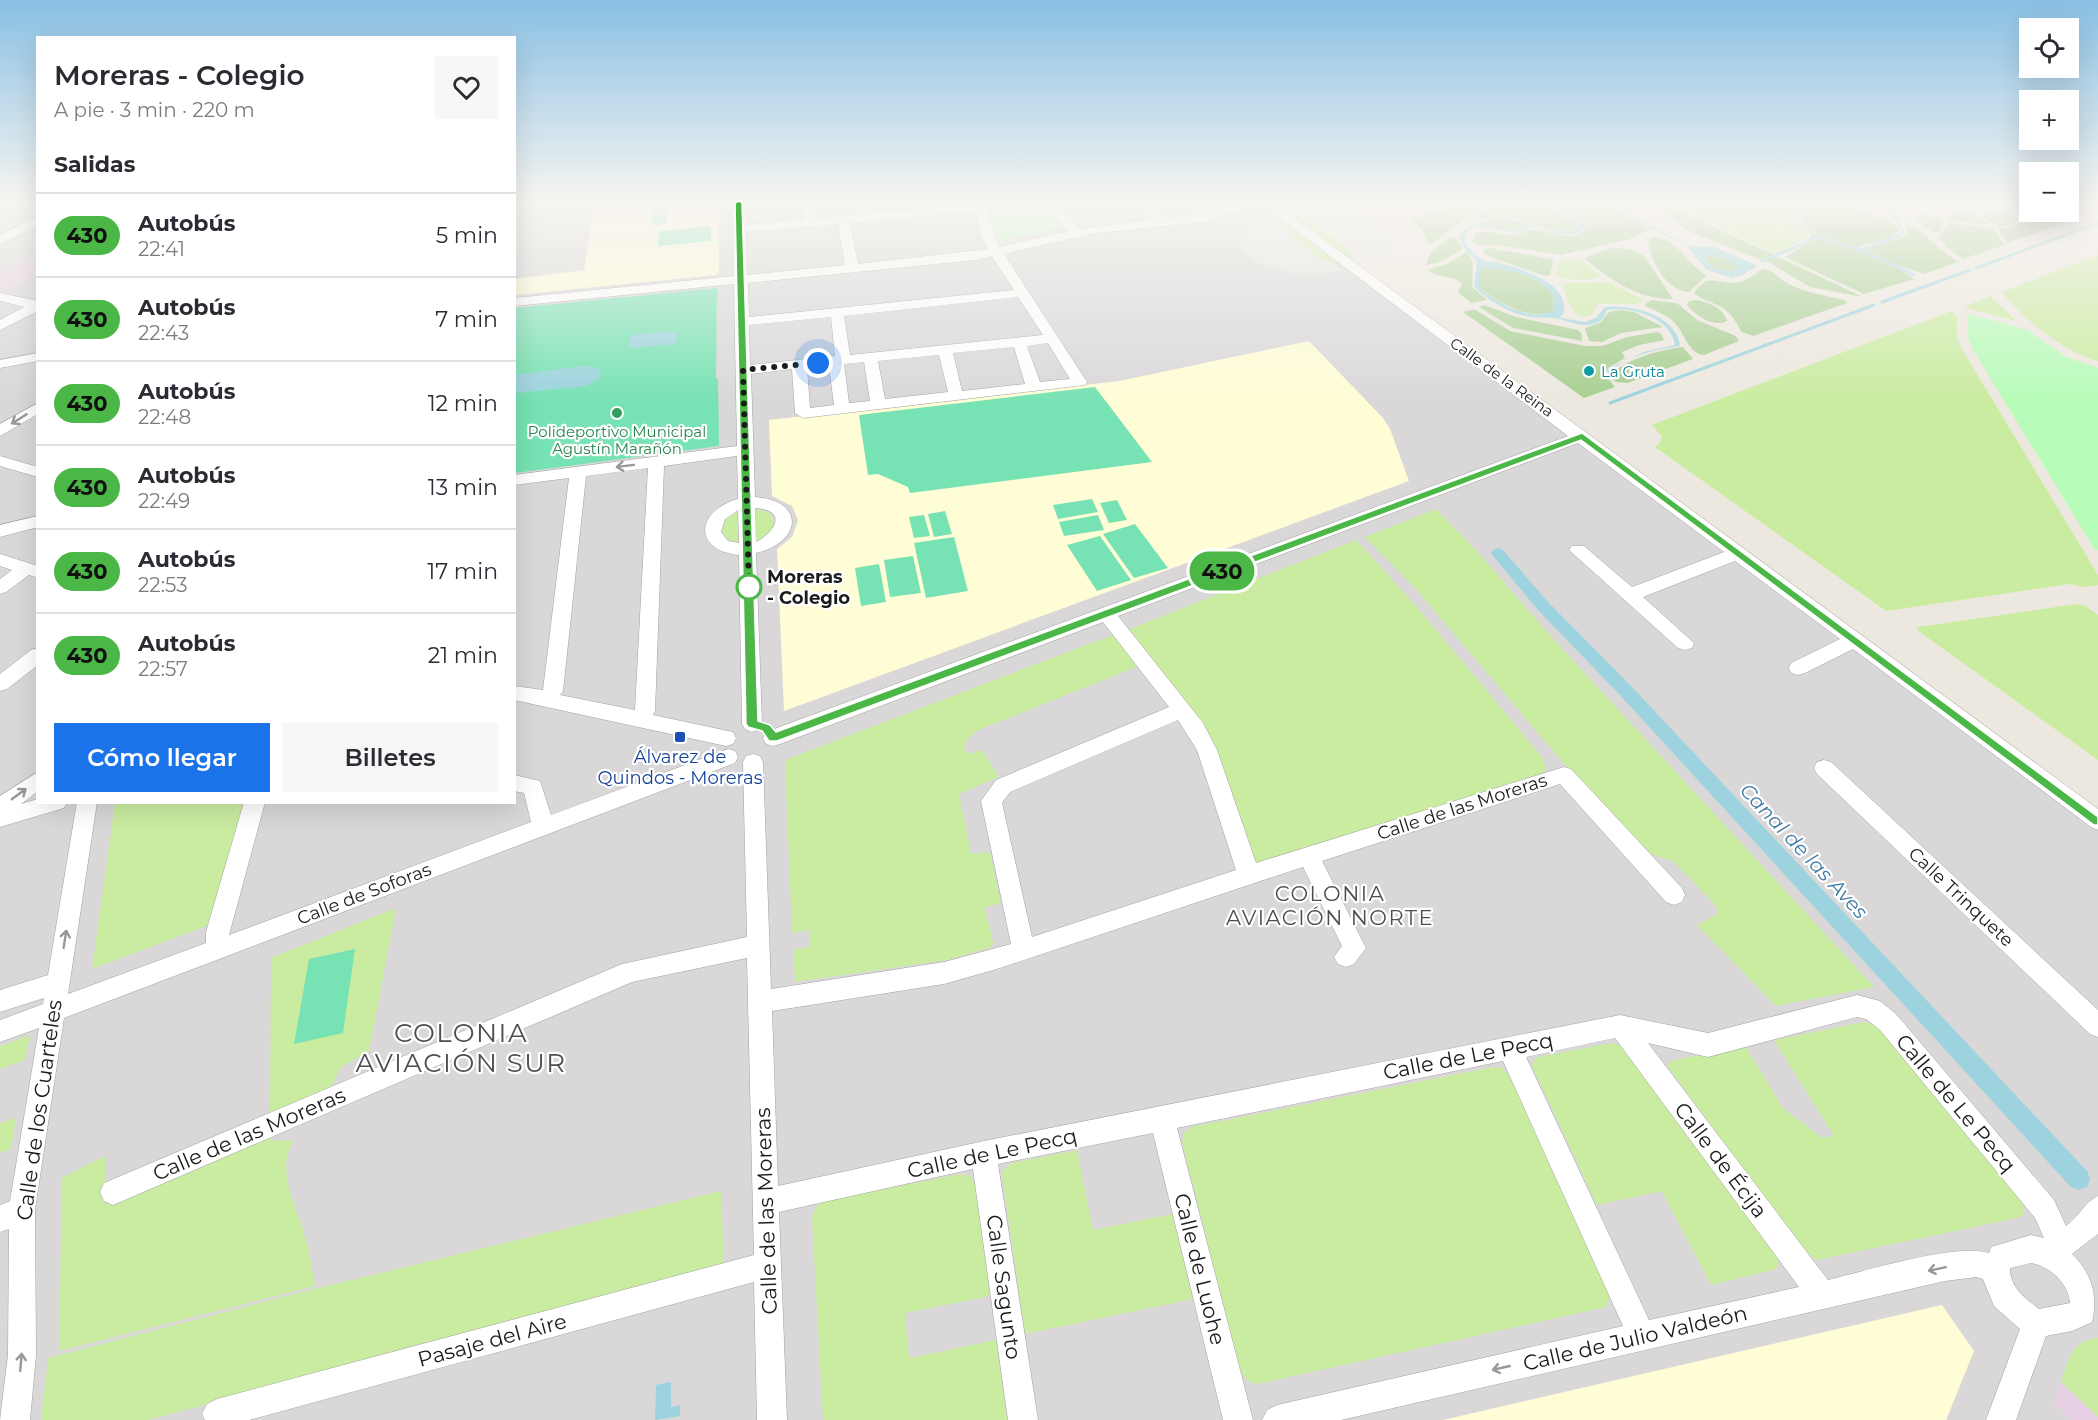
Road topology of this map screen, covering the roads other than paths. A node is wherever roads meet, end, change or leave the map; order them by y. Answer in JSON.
{"nodes":[{"id":1,"x":741,"y":269,"type":"edge"},
{"id":2,"x":839,"y":269,"type":"edge"},
{"id":3,"x":1007,"y":269,"type":"edge"},
{"id":4,"x":1356,"y":269,"type":"edge"},
{"id":5,"x":741,"y":279,"type":"junction"},
{"id":6,"x":1021,"y":293,"type":"junction"},
{"id":7,"x":0,"y":297,"type":"edge"},
{"id":8,"x":516,"y":302,"type":"edge"},
{"id":9,"x":36,"y":305,"type":"edge"},
{"id":10,"x":36,"y":306,"type":"edge"},
{"id":11,"x":837,"y":313,"type":"junction"},
{"id":12,"x":742,"y":322,"type":"junction"},
{"id":13,"x":0,"y":326,"type":"edge"},
{"id":14,"x":1050,"y":339,"type":"junction"},
{"id":15,"x":1019,"y":342,"type":"junction"},
{"id":16,"x":945,"y":349,"type":"junction"},
{"id":17,"x":36,"y":357,"type":"edge"},
{"id":18,"x":870,"y":357,"type":"junction"},
{"id":19,"x":839,"y":360,"type":"junction"},
{"id":20,"x":0,"y":364,"type":"edge"},
{"id":21,"x":799,"y":364,"type":"junction"},
{"id":22,"x":743,"y":370,"type":"junction"},
{"id":23,"x":1034,"y":387,"type":"junction"},
{"id":24,"x":956,"y":396,"type":"junction"},
{"id":25,"x":878,"y":405,"type":"junction"},
{"id":26,"x":36,"y":408,"type":"edge"},
{"id":27,"x":842,"y":409,"type":"junction"},
{"id":28,"x":0,"y":431,"type":"edge"},
{"id":29,"x":1582,"y":436,"type":"junction"},
{"id":30,"x":745,"y":450,"type":"junction"},
{"id":31,"x":0,"y":461,"type":"edge"},
{"id":32,"x":656,"y":462,"type":"junction"},
{"id":33,"x":36,"y":471,"type":"edge"},
{"id":34,"x":578,"y":472,"type":"junction"},
{"id":35,"x":516,"y":480,"type":"edge"},
{"id":36,"x":746,"y":502,"type":"junction"},
{"id":37,"x":36,"y":522,"type":"edge"},
{"id":38,"x":0,"y":531,"type":"edge"},
{"id":39,"x":748,"y":550,"type":"junction"},
{"id":40,"x":1578,"y":550,"type":"dead end"},
{"id":41,"x":1738,"y":552,"type":"junction"},
{"id":42,"x":0,"y":560,"type":"edge"},
{"id":43,"x":32,"y":570,"type":"edge"},
{"id":44,"x":0,"y":588,"type":"edge"},
{"id":45,"x":1630,"y":595,"type":"junction"},
{"id":46,"x":1106,"y":613,"type":"junction"},
{"id":47,"x":1854,"y":640,"type":"junction"},
{"id":48,"x":1685,"y":643,"type":"dead end"},
{"id":49,"x":36,"y":657,"type":"edge"},
{"id":50,"x":1798,"y":668,"type":"dead end"},
{"id":51,"x":0,"y":684,"type":"edge"},
{"id":52,"x":516,"y":693,"type":"edge"},
{"id":53,"x":547,"y":701,"type":"junction"},
{"id":54,"x":1182,"y":710,"type":"junction"},
{"id":55,"x":639,"y":720,"type":"junction"},
{"id":56,"x":752,"y":724,"type":"junction"},
{"id":57,"x":773,"y":738,"type":"junction"},
{"id":58,"x":727,"y":748,"type":"junction"},
{"id":59,"x":753,"y":762,"type":"junction"},
{"id":60,"x":1824,"y":768,"type":"dead end"},
{"id":61,"x":36,"y":781,"type":"edge"},
{"id":62,"x":516,"y":784,"type":"edge"},
{"id":63,"x":50,"y":804,"type":"edge"},
{"id":64,"x":87,"y":804,"type":"edge"},
{"id":65,"x":254,"y":804,"type":"edge"},
{"id":66,"x":0,"y":807,"type":"edge"},
{"id":67,"x":0,"y":818,"type":"edge"},
{"id":68,"x":2098,"y":821,"type":"edge"},
{"id":69,"x":543,"y":826,"type":"junction"},
{"id":70,"x":1308,"y":856,"type":"junction"},
{"id":71,"x":1249,"y":875,"type":"junction"},
{"id":72,"x":1674,"y":895,"type":"dead end"},
{"id":73,"x":758,"y":945,"type":"junction"},
{"id":74,"x":218,"y":949,"type":"junction"},
{"id":75,"x":1024,"y":950,"type":"junction"},
{"id":76,"x":1346,"y":957,"type":"dead end"},
{"id":77,"x":57,"y":983,"type":"junction"},
{"id":78,"x":0,"y":1001,"type":"edge"},
{"id":79,"x":760,"y":1002,"type":"junction"},
{"id":80,"x":53,"y":1010,"type":"junction"},
{"id":81,"x":1620,"y":1026,"type":"junction"},
{"id":82,"x":2098,"y":1026,"type":"edge"},
{"id":83,"x":0,"y":1030,"type":"edge"},
{"id":84,"x":1509,"y":1048,"type":"junction"},
{"id":85,"x":1161,"y":1118,"type":"junction"},
{"id":86,"x":984,"y":1154,"type":"junction"},
{"id":87,"x":113,"y":1192,"type":"dead end"},
{"id":88,"x":766,"y":1202,"type":"junction"},
{"id":89,"x":2098,"y":1209,"type":"edge"},
{"id":90,"x":11,"y":1214,"type":"edge"},
{"id":91,"x":2055,"y":1249,"type":"junction"},
{"id":92,"x":768,"y":1265,"type":"junction"},
{"id":93,"x":1994,"y":1268,"type":"junction"},
{"id":94,"x":1822,"y":1295,"type":"junction"},
{"id":95,"x":2091,"y":1304,"type":"edge"},
{"id":96,"x":2036,"y":1323,"type":"junction"},
{"id":97,"x":1642,"y":1336,"type":"junction"},
{"id":98,"x":217,"y":1414,"type":"dead end"},
{"id":99,"x":15,"y":1420,"type":"edge"},
{"id":100,"x":772,"y":1420,"type":"edge"},
{"id":101,"x":1023,"y":1420,"type":"edge"},
{"id":102,"x":1238,"y":1420,"type":"edge"},
{"id":103,"x":1277,"y":1420,"type":"edge"},
{"id":104,"x":2001,"y":1420,"type":"edge"}],
"edges":[{"from":1,"to":5,"type":"street"},
{"from":2,"to":5,"type":"street"},
{"from":3,"to":6,"type":"street"},
{"from":4,"to":29,"type":"street","name":"Calle de la Reina"},
{"from":5,"to":8,"type":"street"},
{"from":5,"to":12,"type":"street"},
{"from":6,"to":11,"type":"street"},
{"from":6,"to":14,"type":"street"},
{"from":7,"to":9,"type":"street"},
{"from":10,"to":13,"type":"street"},
{"from":11,"to":12,"type":"street"},
{"from":11,"to":19,"type":"street"},
{"from":12,"to":22,"type":"street"},
{"from":14,"to":15,"type":"street"},
{"from":14,"to":23,"type":"street"},
{"from":15,"to":16,"type":"street"},
{"from":15,"to":23,"type":"street"},
{"from":16,"to":18,"type":"street"},
{"from":16,"to":24,"type":"street"},
{"from":17,"to":20,"type":"street"},
{"from":18,"to":19,"type":"street"},
{"from":18,"to":25,"type":"street"},
{"from":19,"to":21,"type":"street"},
{"from":19,"to":27,"type":"street"},
{"from":21,"to":22,"type":"street"},
{"from":21,"to":27,"type":"street"},
{"from":22,"to":30,"type":"street"},
{"from":23,"to":24,"type":"street"},
{"from":24,"to":25,"type":"street"},
{"from":25,"to":27,"type":"street"},
{"from":26,"to":28,"type":"street","one_way":true},
{"from":29,"to":41,"type":"street","name":"Calle de la Reina"},
{"from":29,"to":46,"type":"street"},
{"from":30,"to":32,"type":"street"},
{"from":30,"to":36,"type":"street"},
{"from":31,"to":33,"type":"street"},
{"from":32,"to":34,"type":"street","one_way":true},
{"from":32,"to":55,"type":"street"},
{"from":34,"to":35,"type":"street"},
{"from":34,"to":53,"type":"street"},
{"from":36,"to":39,"type":"street"},
{"from":36,"to":39,"type":"street"},
{"from":36,"to":39,"type":"street"},
{"from":37,"to":38,"type":"street"},
{"from":39,"to":56,"type":"street"},
{"from":40,"to":45,"type":"street"},
{"from":41,"to":45,"type":"street"},
{"from":41,"to":47,"type":"street","name":"Calle de la Reina"},
{"from":42,"to":43,"type":"street"},
{"from":43,"to":44,"type":"street"},
{"from":45,"to":48,"type":"street"},
{"from":46,"to":54,"type":"street"},
{"from":46,"to":57,"type":"street"},
{"from":47,"to":50,"type":"street"},
{"from":47,"to":68,"type":"street","name":"Calle de la Reina"},
{"from":49,"to":51,"type":"street"},
{"from":52,"to":53,"type":"street"},
{"from":53,"to":55,"type":"street"},
{"from":54,"to":71,"type":"street"},
{"from":54,"to":75,"type":"street"},
{"from":55,"to":58,"type":"street"},
{"from":56,"to":57,"type":"street"},
{"from":56,"to":58,"type":"street"},
{"from":57,"to":59,"type":"street"},
{"from":58,"to":59,"type":"street"},
{"from":58,"to":69,"type":"street","name":"Calle de Soforas"},
{"from":59,"to":73,"type":"street","name":"Calle de las Moreras"},
{"from":60,"to":82,"type":"street","name":"Calle Trinquete"},
{"from":66,"to":61,"type":"street","one_way":true},
{"from":62,"to":69,"type":"street"},
{"from":63,"to":67,"type":"street"},
{"from":77,"to":64,"type":"street","name":"Calle de los Cuarteles","one_way":true},
{"from":65,"to":74,"type":"street"},
{"from":69,"to":74,"type":"street","name":"Calle de Soforas"},
{"from":70,"to":71,"type":"street","name":"Calle de las Moreras"},
{"from":70,"to":72,"type":"street","name":"Calle de las Moreras"},
{"from":70,"to":76,"type":"street"},
{"from":71,"to":75,"type":"street","name":"Calle de las Moreras"},
{"from":73,"to":79,"type":"street","name":"Calle de las Moreras"},
{"from":73,"to":87,"type":"street","name":"Calle de las Moreras"},
{"from":74,"to":80,"type":"street","name":"Calle de Soforas"},
{"from":75,"to":79,"type":"street","name":"Calle de las Moreras"},
{"from":77,"to":78,"type":"street"},
{"from":77,"to":80,"type":"street","name":"Calle de los Cuarteles"},
{"from":79,"to":88,"type":"street","name":"Calle de las Moreras"},
{"from":80,"to":83,"type":"street","name":"Calle de Soforas"},
{"from":80,"to":90,"type":"street","name":"Calle de los Cuarteles"},
{"from":81,"to":84,"type":"street","name":"Calle de Le Pecq"},
{"from":81,"to":91,"type":"street","name":"Calle de Le Pecq"},
{"from":81,"to":94,"type":"street","name":"Calle de Écija"},
{"from":84,"to":85,"type":"street","name":"Calle de Le Pecq"},
{"from":84,"to":97,"type":"street"},
{"from":85,"to":86,"type":"street","name":"Calle de Le Pecq"},
{"from":85,"to":102,"type":"street","name":"Calle de Luohe"},
{"from":86,"to":88,"type":"street","name":"Calle de Le Pecq"},
{"from":86,"to":101,"type":"street","name":"Calle Sagunto"},
{"from":88,"to":92,"type":"street","name":"Calle de las Moreras"},
{"from":89,"to":91,"type":"street"},
{"from":99,"to":90,"type":"street","name":"Calle de los Cuarteles","one_way":true},
{"from":91,"to":93,"type":"street"},
{"from":91,"to":95,"type":"street"},
{"from":92,"to":98,"type":"street","name":"Pasaje del Aire"},
{"from":92,"to":100,"type":"street","name":"Calle de las Moreras"},
{"from":93,"to":94,"type":"street","name":"Calle de Julio Valdeón","one_way":true},
{"from":93,"to":96,"type":"street"},
{"from":94,"to":97,"type":"street","name":"Calle de Julio Valdeón"},
{"from":95,"to":96,"type":"street"},
{"from":96,"to":104,"type":"street"},
{"from":97,"to":103,"type":"street","name":"Calle de Julio Valdeón","one_way":true}]}
